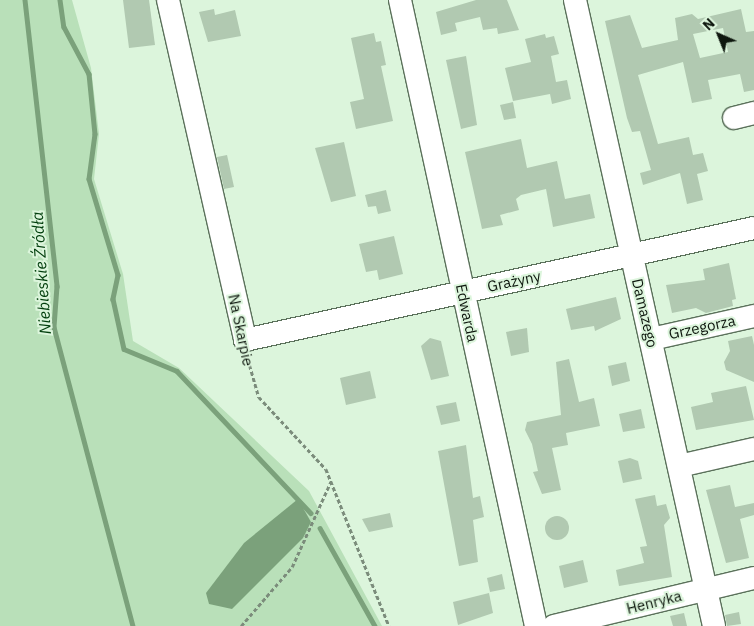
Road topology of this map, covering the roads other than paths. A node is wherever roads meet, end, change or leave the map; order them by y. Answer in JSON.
{"nodes":[{"id":1,"x":168,"y":0,"type":"edge"},
{"id":2,"x":400,"y":0,"type":"edge"},
{"id":3,"x":575,"y":0,"type":"edge"},
{"id":4,"x":754,"y":228,"type":"edge"},
{"id":5,"x":632,"y":255,"type":"junction"},
{"id":6,"x":463,"y":292,"type":"junction"},
{"id":7,"x":754,"y":316,"type":"edge"},
{"id":8,"x":651,"y":339,"type":"junction"},
{"id":9,"x":245,"y":340,"type":"joint"},
{"id":10,"x":754,"y":449,"type":"edge"},
{"id":11,"x":679,"y":466,"type":"junction"},
{"id":12,"x":754,"y":578,"type":"edge"},
{"id":13,"x":706,"y":589,"type":"junction"},
{"id":14,"x":536,"y":626,"type":"edge"},
{"id":15,"x":554,"y":626,"type":"edge"},
{"id":16,"x":714,"y":626,"type":"edge"}],
"edges":[{"from":1,"to":9,"type":"street","name":"Na Skarpie"},
{"from":2,"to":6,"type":"street","name":"Edwarda"},
{"from":3,"to":5,"type":"street","name":"Damazego"},
{"from":4,"to":5,"type":"street","name":"Grażyny"},
{"from":5,"to":6,"type":"street","name":"Grażyny"},
{"from":5,"to":8,"type":"street","name":"Damazego"},
{"from":6,"to":9,"type":"street","name":"Grażyny"},
{"from":6,"to":14,"type":"street","name":"Edwarda"},
{"from":7,"to":8,"type":"street","name":"Grzegorza"},
{"from":8,"to":11,"type":"street","name":"Damazego"},
{"from":10,"to":11,"type":"street"},
{"from":11,"to":13,"type":"street","name":"Damazego"},
{"from":12,"to":13,"type":"street","name":"Henryka"},
{"from":13,"to":15,"type":"street","name":"Henryka"},
{"from":13,"to":16,"type":"street","name":"Damazego"}]}
